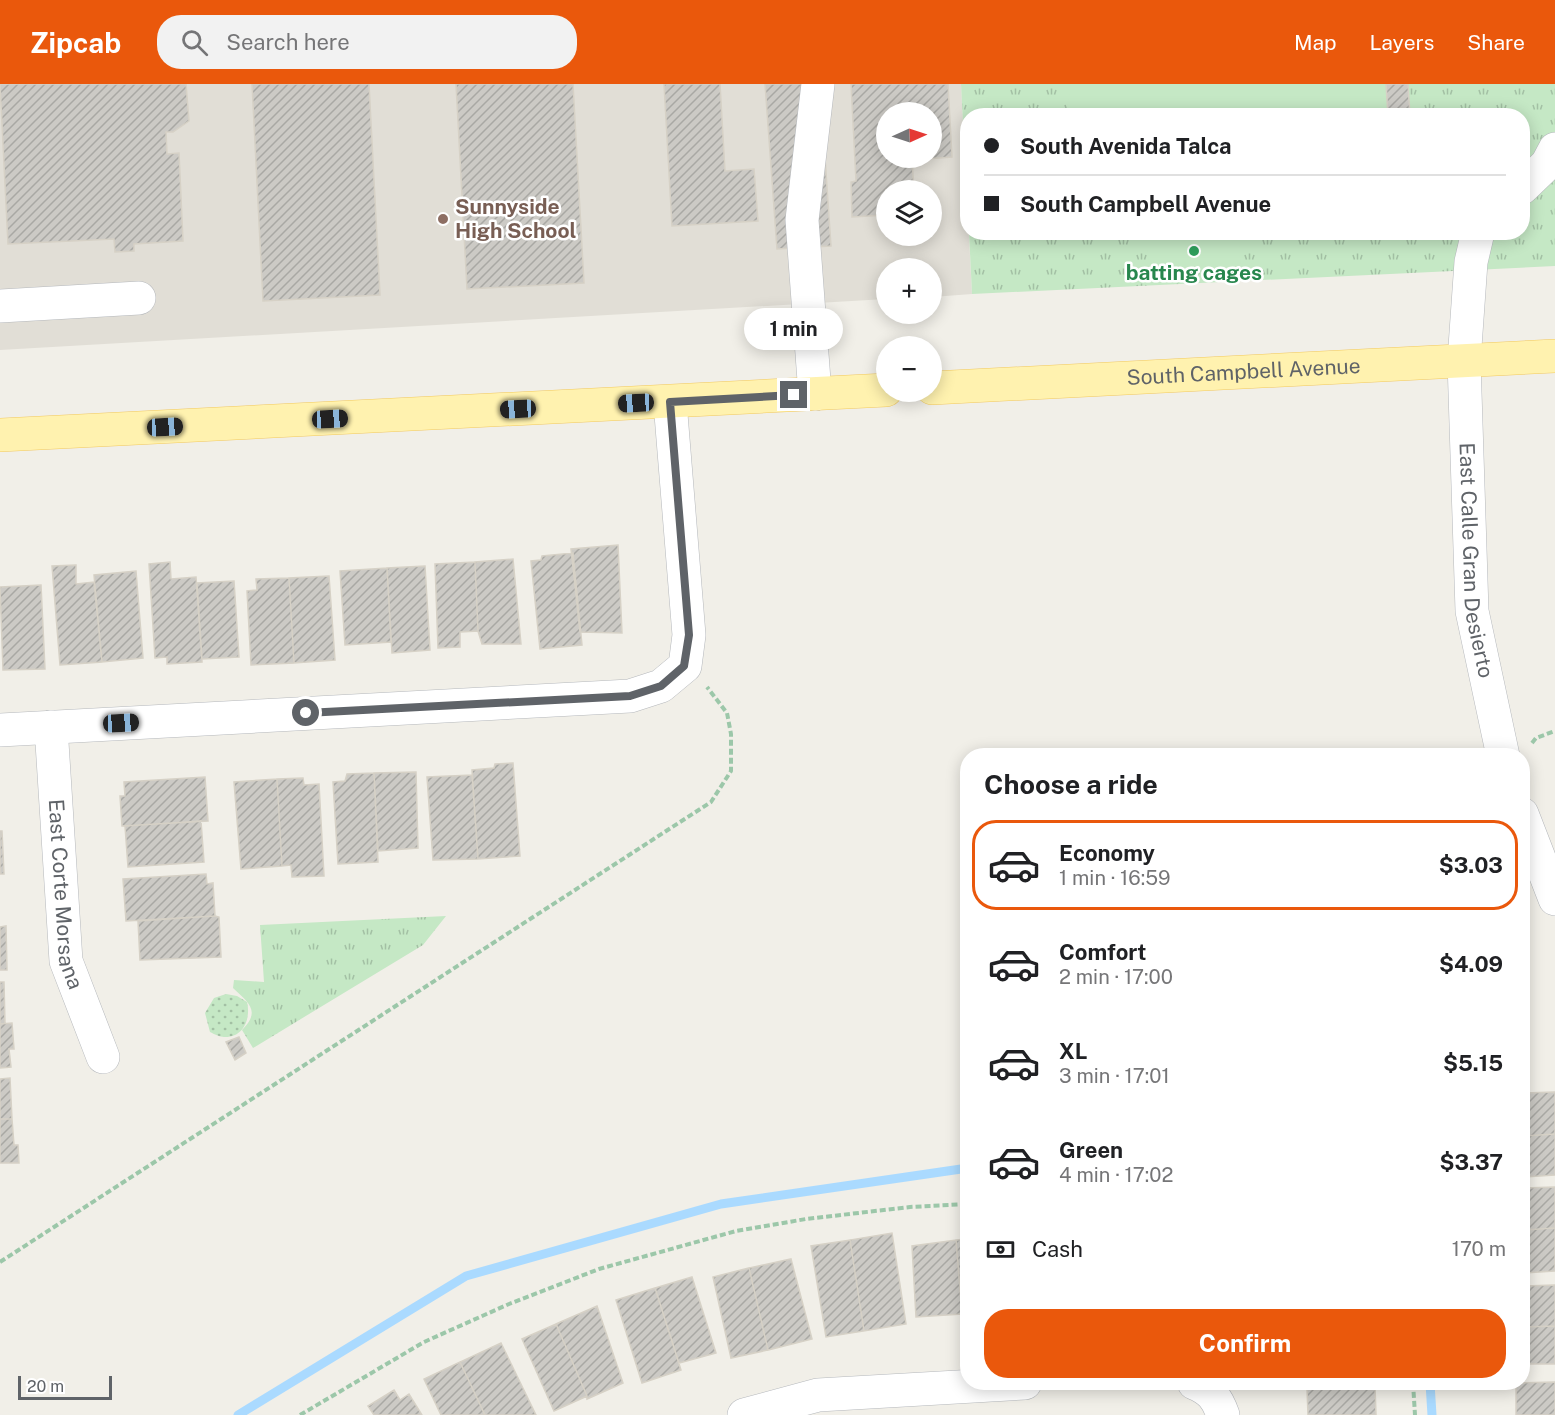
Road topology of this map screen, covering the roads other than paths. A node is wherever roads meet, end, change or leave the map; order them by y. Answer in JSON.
{"nodes":[{"id":1,"x":818,"y":84,"type":"edge"},
{"id":2,"x":1555,"y":149,"type":"edge"},
{"id":3,"x":1530,"y":180,"type":"edge"},
{"id":4,"x":1476,"y":240,"type":"edge"},
{"id":5,"x":139,"y":298,"type":"dead end"},
{"id":6,"x":0,"y":306,"type":"edge"},
{"id":7,"x":1555,"y":356,"type":"edge"},
{"id":8,"x":1464,"y":361,"type":"junction"},
{"id":9,"x":942,"y":387,"type":"edge"},
{"id":10,"x":876,"y":391,"type":"edge"},
{"id":11,"x":815,"y":394,"type":"junction"},
{"id":12,"x":670,"y":402,"type":"junction"},
{"id":13,"x":0,"y":435,"type":"edge"},
{"id":14,"x":51,"y":727,"type":"junction"},
{"id":15,"x":0,"y":730,"type":"edge"},
{"id":16,"x":1501,"y":748,"type":"edge"},
{"id":17,"x":1530,"y":835,"type":"edge"},
{"id":18,"x":1555,"y":899,"type":"edge"},
{"id":19,"x":103,"y":1057,"type":"dead end"},
{"id":20,"x":960,"y":1387,"type":"edge"},
{"id":21,"x":744,"y":1415,"type":"edge"}],
"edges":[{"from":1,"to":11,"type":"street"},
{"from":2,"to":3,"type":"street"},
{"from":4,"to":8,"type":"street","name":"East Calle Gran Desierto"},
{"from":5,"to":6,"type":"street"},
{"from":7,"to":8,"type":"main road","name":"South Campbell Avenue"},
{"from":8,"to":9,"type":"main road","name":"South Campbell Avenue"},
{"from":8,"to":16,"type":"street","name":"East Calle Gran Desierto"},
{"from":10,"to":11,"type":"main road"},
{"from":11,"to":12,"type":"main road"},
{"from":12,"to":13,"type":"main road"},
{"from":12,"to":14,"type":"street"},
{"from":14,"to":15,"type":"street"},
{"from":14,"to":19,"type":"street","name":"East Corte Morsana"},
{"from":17,"to":18,"type":"street"},
{"from":20,"to":21,"type":"street"}]}
